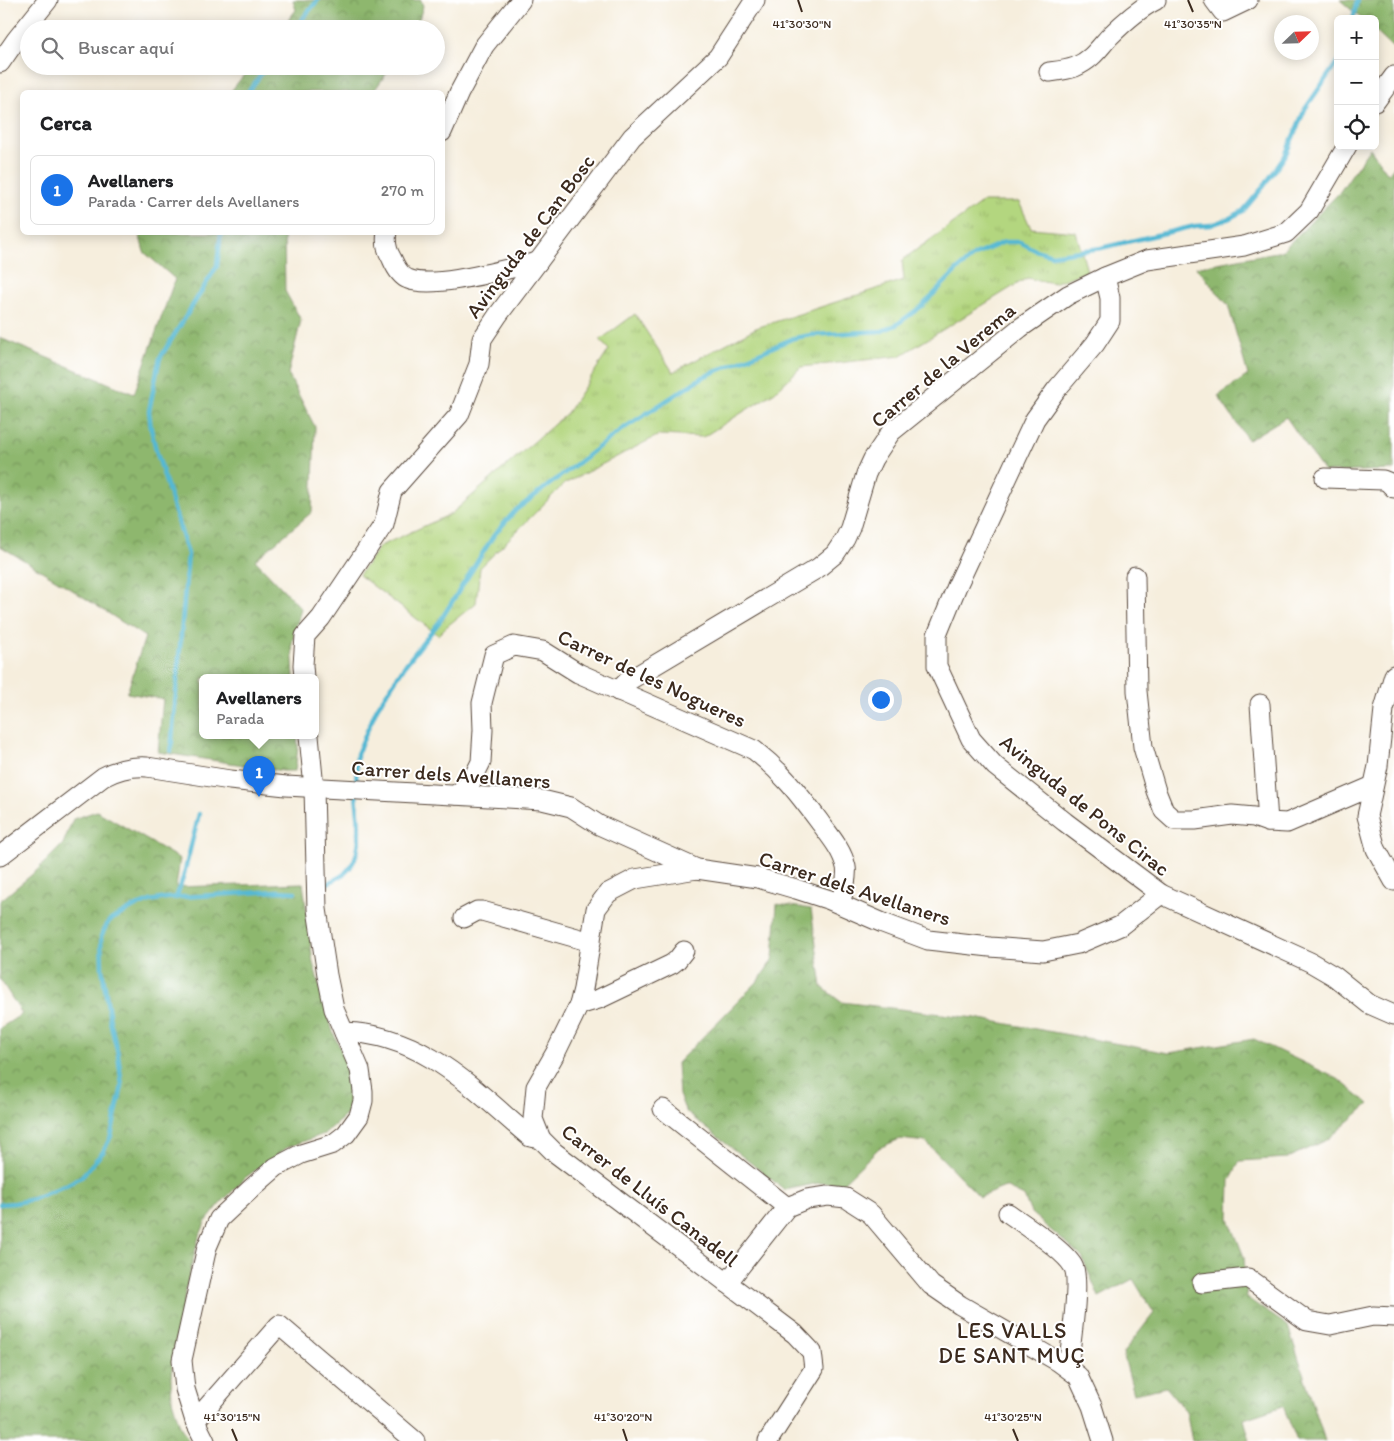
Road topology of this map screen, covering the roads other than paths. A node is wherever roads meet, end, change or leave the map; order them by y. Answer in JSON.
{"nodes":[{"id":1,"x":48,"y":0,"type":"edge"},
{"id":2,"x":521,"y":0,"type":"edge"},
{"id":3,"x":755,"y":0,"type":"edge"},
{"id":4,"x":1156,"y":0,"type":"edge"},
{"id":5,"x":1214,"y":0,"type":"edge"},
{"id":6,"x":1248,"y":0,"type":"edge"},
{"id":7,"x":32,"y":20,"type":"edge"},
{"id":8,"x":20,"y":35,"type":"edge"},
{"id":9,"x":0,"y":63,"type":"edge"},
{"id":10,"x":1049,"y":72,"type":"dead end"},
{"id":11,"x":1394,"y":76,"type":"edge"},
{"id":12,"x":1379,"y":97,"type":"edge"},
{"id":13,"x":445,"y":125,"type":"edge"},
{"id":14,"x":1345,"y":150,"type":"edge"},
{"id":15,"x":386,"y":235,"type":"edge"},
{"id":16,"x":538,"y":262,"type":"junction"},
{"id":17,"x":1105,"y":277,"type":"junction"},
{"id":18,"x":1325,"y":478,"type":"dead end"},
{"id":19,"x":1394,"y":488,"type":"edge"},
{"id":20,"x":1135,"y":576,"type":"dead end"},
{"id":21,"x":304,"y":674,"type":"edge"},
{"id":22,"x":1394,"y":675,"type":"edge"},
{"id":23,"x":618,"y":691,"type":"junction"},
{"id":24,"x":1260,"y":704,"type":"dead end"},
{"id":25,"x":309,"y":739,"type":"edge"},
{"id":26,"x":1373,"y":786,"type":"junction"},
{"id":27,"x":314,"y":788,"type":"junction"},
{"id":28,"x":456,"y":795,"type":"junction"},
{"id":29,"x":1268,"y":822,"type":"junction"},
{"id":30,"x":0,"y":856,"type":"edge"},
{"id":31,"x":697,"y":869,"type":"junction"},
{"id":32,"x":1394,"y":881,"type":"edge"},
{"id":33,"x":1161,"y":894,"type":"junction"},
{"id":34,"x":840,"y":904,"type":"junction"},
{"id":35,"x":464,"y":918,"type":"dead end"},
{"id":36,"x":591,"y":942,"type":"junction"},
{"id":37,"x":684,"y":951,"type":"dead end"},
{"id":38,"x":579,"y":1006,"type":"junction"},
{"id":39,"x":1394,"y":1015,"type":"edge"},
{"id":40,"x":344,"y":1032,"type":"junction"},
{"id":41,"x":663,"y":1109,"type":"dead end"},
{"id":42,"x":541,"y":1139,"type":"junction"},
{"id":43,"x":787,"y":1207,"type":"junction"},
{"id":44,"x":1008,"y":1213,"type":"dead end"},
{"id":45,"x":727,"y":1283,"type":"junction"},
{"id":46,"x":1202,"y":1283,"type":"dead end"},
{"id":47,"x":1394,"y":1317,"type":"edge"},
{"id":48,"x":1068,"y":1368,"type":"junction"},
{"id":49,"x":195,"y":1421,"type":"junction"},
{"id":50,"x":205,"y":1441,"type":"edge"},
{"id":51,"x":415,"y":1441,"type":"edge"},
{"id":52,"x":768,"y":1441,"type":"edge"},
{"id":53,"x":1103,"y":1441,"type":"edge"}],
"edges":[{"from":1,"to":7,"type":"street"},
{"from":2,"to":13,"type":"street"},
{"from":3,"to":16,"type":"street","name":"Avinguda de Can Bosc"},
{"from":4,"to":10,"type":"street"},
{"from":5,"to":6,"type":"street"},
{"from":8,"to":9,"type":"street"},
{"from":11,"to":12,"type":"street"},
{"from":14,"to":17,"type":"street","name":"Carrer de la Verema"},
{"from":15,"to":16,"type":"street"},
{"from":16,"to":21,"type":"street","name":"Avinguda de Can Bosc"},
{"from":17,"to":23,"type":"street","name":"Carrer de la Verema"},
{"from":17,"to":33,"type":"street","name":"Avinguda de Pons Cirac"},
{"from":18,"to":19,"type":"street"},
{"from":20,"to":29,"type":"street"},
{"from":22,"to":26,"type":"street"},
{"from":23,"to":28,"type":"street","name":"Carrer de les Nogueres"},
{"from":23,"to":34,"type":"street","name":"Carrer de les Nogueres"},
{"from":24,"to":29,"type":"street"},
{"from":25,"to":27,"type":"street"},
{"from":26,"to":29,"type":"street"},
{"from":26,"to":32,"type":"street"},
{"from":27,"to":28,"type":"street","name":"Carrer dels Avellaners"},
{"from":27,"to":30,"type":"street","name":"Carrer dels Avellaners"},
{"from":27,"to":40,"type":"street"},
{"from":28,"to":31,"type":"street","name":"Carrer dels Avellaners"},
{"from":31,"to":34,"type":"street","name":"Carrer dels Avellaners"},
{"from":31,"to":36,"type":"street","name":"Carrer de Lluís Canadell"},
{"from":33,"to":34,"type":"street","name":"Carrer dels Avellaners"},
{"from":33,"to":39,"type":"street","name":"Avinguda de Pons Cirac"},
{"from":35,"to":36,"type":"street"},
{"from":36,"to":38,"type":"street","name":"Carrer de Lluís Canadell"},
{"from":37,"to":38,"type":"street"},
{"from":38,"to":42,"type":"street","name":"Carrer de Lluís Canadell"},
{"from":40,"to":42,"type":"street"},
{"from":40,"to":49,"type":"street"},
{"from":41,"to":43,"type":"street"},
{"from":42,"to":45,"type":"street","name":"Carrer de Lluís Canadell"},
{"from":43,"to":45,"type":"street"},
{"from":43,"to":48,"type":"street"},
{"from":44,"to":48,"type":"street"},
{"from":45,"to":52,"type":"street","name":"Carrer de Lluís Canadell"},
{"from":46,"to":47,"type":"street"},
{"from":48,"to":53,"type":"street"},
{"from":49,"to":50,"type":"street"},
{"from":49,"to":51,"type":"street"}]}
